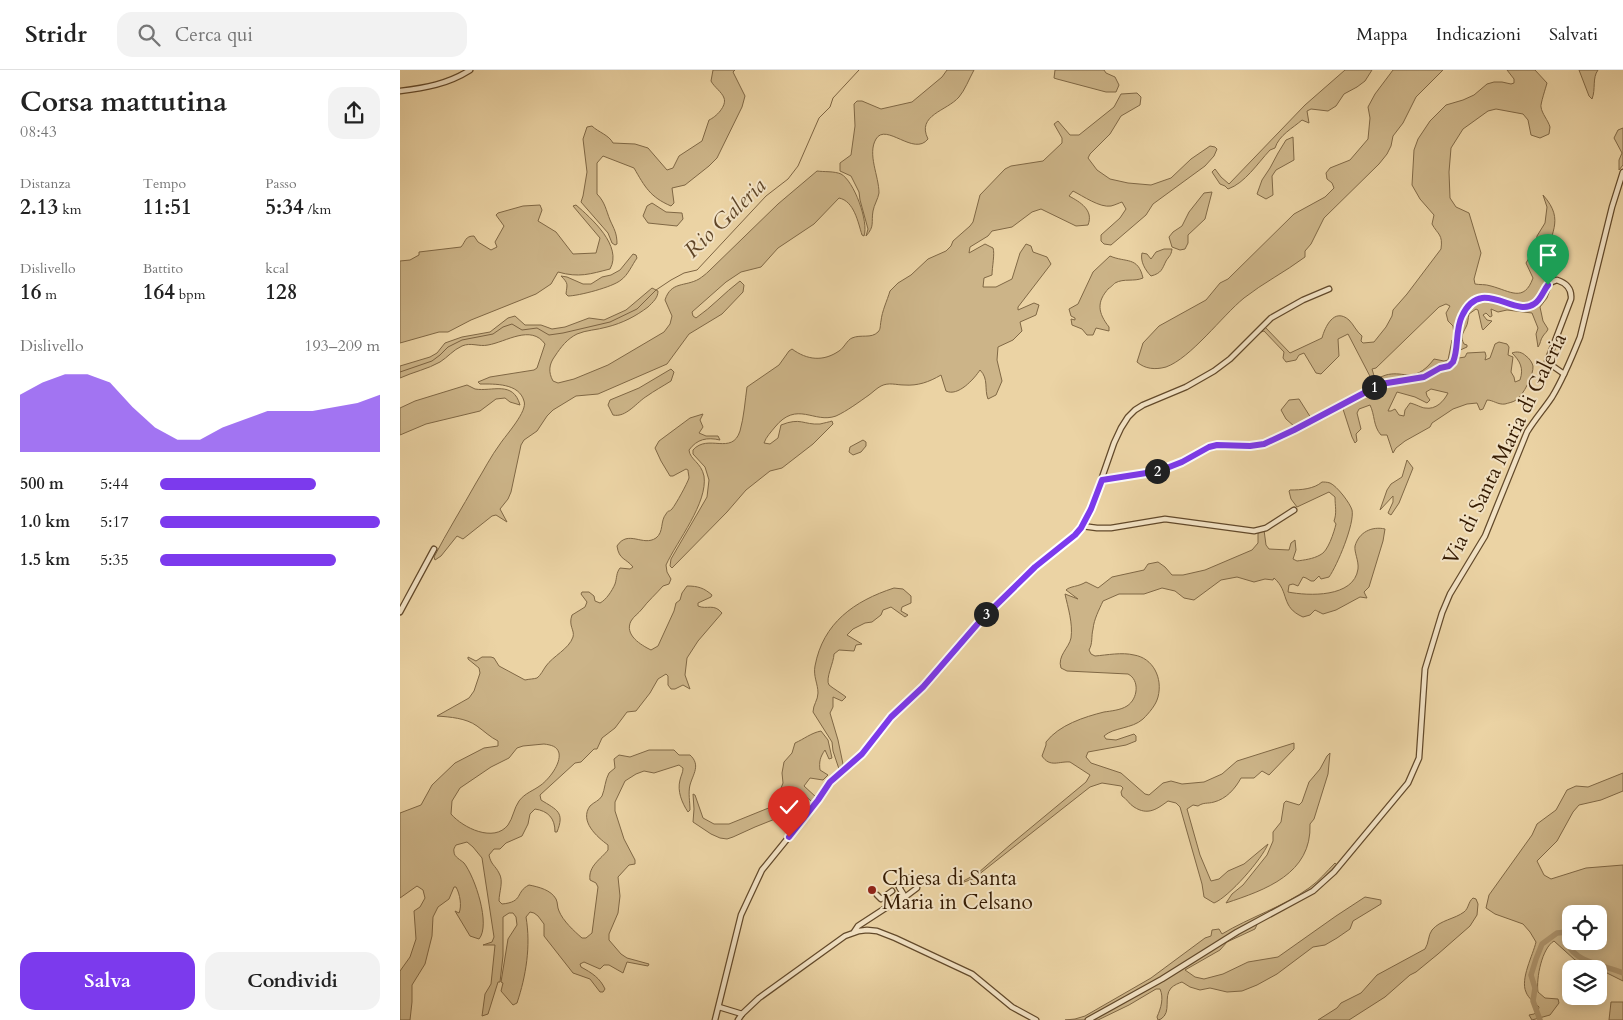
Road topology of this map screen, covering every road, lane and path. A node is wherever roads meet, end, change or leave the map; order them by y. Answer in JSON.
{"nodes":[{"id":1,"x":470,"y":70,"type":"edge"},
{"id":2,"x":400,"y":91,"type":"edge"},
{"id":3,"x":1623,"y":172,"type":"edge"},
{"id":4,"x":1330,"y":289,"type":"dead end"},
{"id":5,"x":1564,"y":374,"type":"junction"},
{"id":6,"x":1102,"y":480,"type":"junction"},
{"id":7,"x":1294,"y":510,"type":"dead end"},
{"id":8,"x":1082,"y":526,"type":"junction"},
{"id":9,"x":434,"y":549,"type":"dead end"},
{"id":10,"x":400,"y":612,"type":"edge"},
{"id":11,"x":895,"y":889,"type":"junction"},
{"id":12,"x":877,"y":895,"type":"dead end"},
{"id":13,"x":904,"y":896,"type":"junction"},
{"id":14,"x":854,"y":932,"type":"junction"},
{"id":15,"x":719,"y":1007,"type":"junction"},
{"id":16,"x":742,"y":1014,"type":"junction"},
{"id":17,"x":716,"y":1020,"type":"edge"},
{"id":18,"x":738,"y":1020,"type":"edge"},
{"id":19,"x":1036,"y":1020,"type":"edge"},
{"id":20,"x":1088,"y":1020,"type":"edge"}],
"edges":[{"from":1,"to":2,"type":"street"},
{"from":3,"to":5,"type":"street","name":"Via di Santa Maria di Galeria"},
{"from":4,"to":6,"type":"street"},
{"from":5,"to":6,"type":"street"},
{"from":5,"to":20,"type":"street","name":"Via di Santa Maria di Galeria"},
{"from":6,"to":8,"type":"street"},
{"from":7,"to":8,"type":"street"},
{"from":8,"to":15,"type":"street"},
{"from":9,"to":10,"type":"street"},
{"from":11,"to":12,"type":"street"},
{"from":11,"to":13,"type":"street"},
{"from":11,"to":13,"type":"street"},
{"from":13,"to":14,"type":"street"},
{"from":14,"to":16,"type":"street"},
{"from":14,"to":19,"type":"street"},
{"from":15,"to":16,"type":"street"},
{"from":15,"to":17,"type":"street"},
{"from":16,"to":18,"type":"street"}]}
